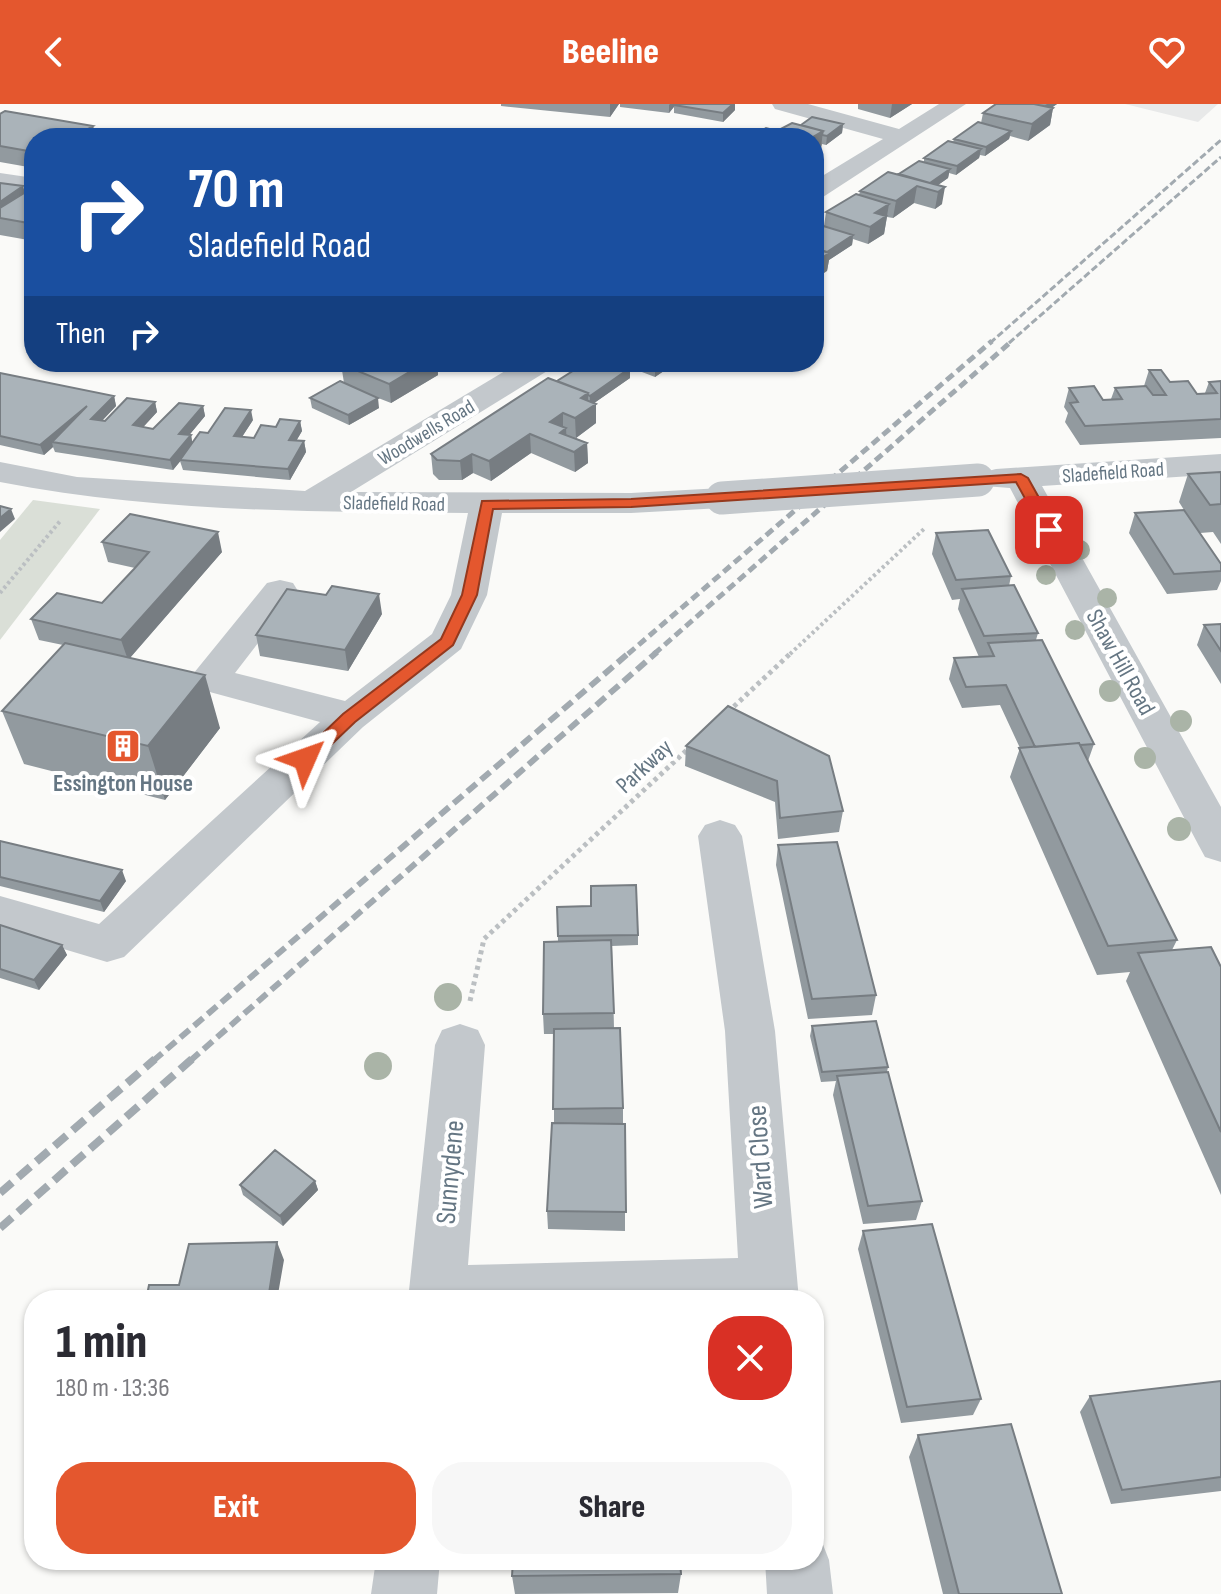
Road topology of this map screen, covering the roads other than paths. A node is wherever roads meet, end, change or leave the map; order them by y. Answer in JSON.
{"nodes":[{"id":1,"x":783,"y":104,"type":"edge"},
{"id":2,"x":955,"y":104,"type":"edge"},
{"id":3,"x":901,"y":137,"type":"junction"},
{"id":4,"x":0,"y":180,"type":"edge"},
{"id":5,"x":24,"y":184,"type":"edge"},
{"id":6,"x":824,"y":186,"type":"edge"},
{"id":7,"x":525,"y":372,"type":"edge"},
{"id":8,"x":1221,"y":464,"type":"edge"},
{"id":9,"x":0,"y":472,"type":"edge"},
{"id":10,"x":1021,"y":478,"type":"junction"},
{"id":11,"x":311,"y":502,"type":"junction"},
{"id":12,"x":487,"y":504,"type":"junction"},
{"id":13,"x":280,"y":591,"type":"dead end"},
{"id":14,"x":349,"y":718,"type":"junction"},
{"id":15,"x":720,"y":836,"type":"dead end"},
{"id":16,"x":1221,"y":846,"type":"edge"},
{"id":17,"x":0,"y":913,"type":"edge"},
{"id":18,"x":460,"y":1045,"type":"road end"},
{"id":19,"x":438,"y":1290,"type":"edge"},
{"id":20,"x":769,"y":1290,"type":"edge"},
{"id":21,"x":407,"y":1570,"type":"edge"},
{"id":22,"x":798,"y":1570,"type":"edge"},
{"id":23,"x":404,"y":1594,"type":"edge"},
{"id":24,"x":800,"y":1594,"type":"edge"}],
"edges":[{"from":1,"to":3,"type":"street"},
{"from":2,"to":3,"type":"street"},
{"from":3,"to":6,"type":"street"},
{"from":4,"to":5,"type":"street"},
{"from":7,"to":11,"type":"street","name":"Woodwells Road"},
{"from":8,"to":10,"type":"street","name":"Sladefield Road"},
{"from":9,"to":11,"type":"street","name":"Sladefield Road"},
{"from":10,"to":12,"type":"street","name":"Sladefield Road","bridge":true},
{"from":10,"to":16,"type":"street","name":"Shaw Hill Road"},
{"from":11,"to":12,"type":"street","name":"Sladefield Road"},
{"from":12,"to":14,"type":"street"},
{"from":13,"to":14,"type":"street"},
{"from":14,"to":17,"type":"street"},
{"from":15,"to":20,"type":"street","name":"Ward Close"},
{"from":18,"to":19,"type":"street","name":"Sunnydene"},
{"from":21,"to":23,"type":"street"},
{"from":22,"to":24,"type":"street"}]}
